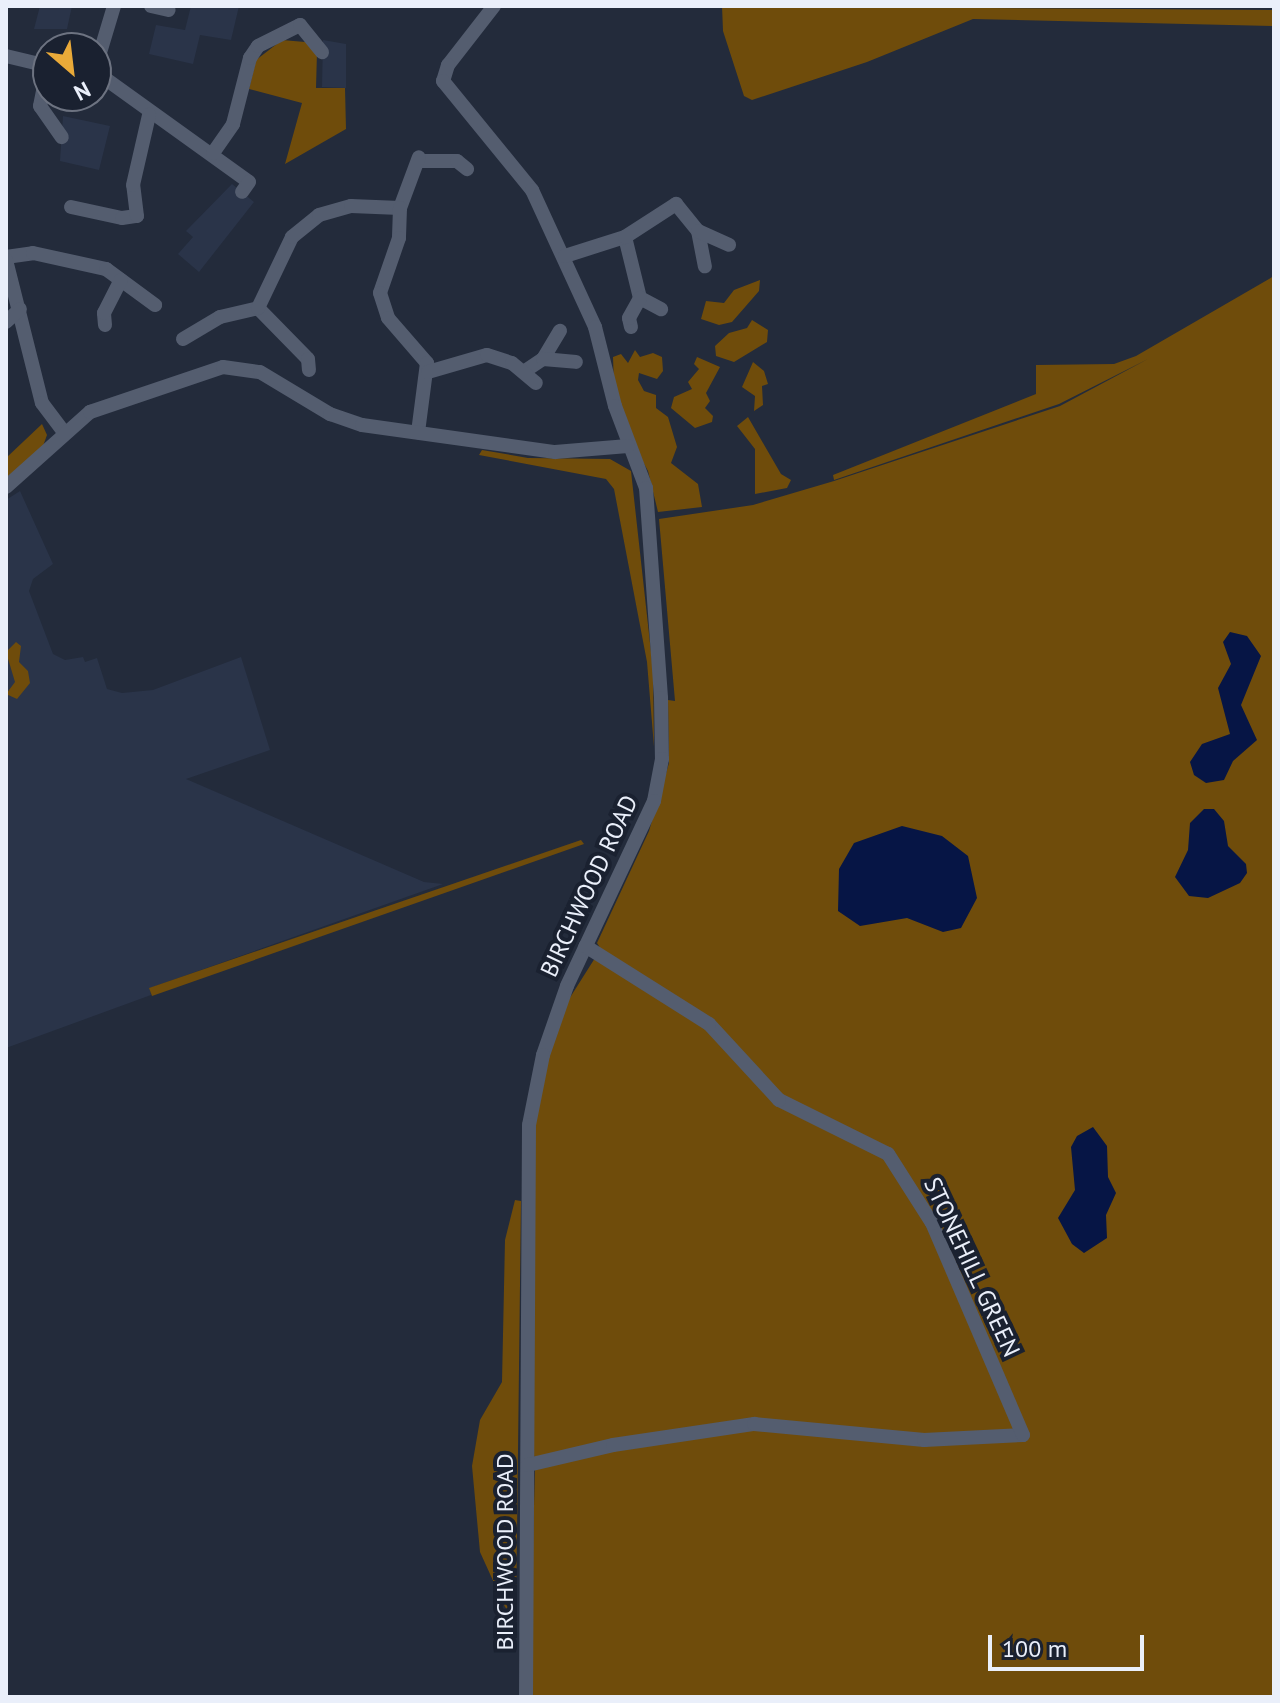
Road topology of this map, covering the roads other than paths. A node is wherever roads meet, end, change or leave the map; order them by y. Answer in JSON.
{"nodes":[{"id":1,"x":114,"y":6,"type":"edge"},
{"id":2,"x":151,"y":6,"type":"edge"},
{"id":3,"x":488,"y":9,"type":"edge"},
{"id":4,"x":169,"y":10,"type":"dead end"},
{"id":5,"x":107,"y":32,"type":"edge"},
{"id":6,"x":322,"y":52,"type":"dead end"},
{"id":7,"x":6,"y":56,"type":"edge"},
{"id":8,"x":32,"y":62,"type":"edge"},
{"id":9,"x":112,"y":83,"type":"edge"},
{"id":10,"x":44,"y":112,"type":"edge"},
{"id":11,"x":149,"y":115,"type":"junction"},
{"id":12,"x":62,"y":137,"type":"dead end"},
{"id":13,"x":213,"y":153,"type":"junction"},
{"id":14,"x":467,"y":169,"type":"dead end"},
{"id":15,"x":251,"y":189,"type":"dead end"},
{"id":16,"x":71,"y":207,"type":"dead end"},
{"id":17,"x":400,"y":208,"type":"junction"},
{"id":18,"x":698,"y":231,"type":"junction"},
{"id":19,"x":625,"y":237,"type":"junction"},
{"id":20,"x":729,"y":245,"type":"dead end"},
{"id":21,"x":565,"y":256,"type":"junction"},
{"id":22,"x":6,"y":259,"type":"edge"},
{"id":23,"x":705,"y":266,"type":"dead end"},
{"id":24,"x":121,"y":280,"type":"junction"},
{"id":25,"x":640,"y":298,"type":"junction"},
{"id":26,"x":155,"y":305,"type":"dead end"},
{"id":27,"x":258,"y":308,"type":"junction"},
{"id":28,"x":20,"y":309,"type":"junction"},
{"id":29,"x":661,"y":309,"type":"dead end"},
{"id":30,"x":6,"y":322,"type":"edge"},
{"id":31,"x":105,"y":325,"type":"dead end"},
{"id":32,"x":631,"y":327,"type":"dead end"},
{"id":33,"x":560,"y":331,"type":"dead end"},
{"id":34,"x":183,"y":339,"type":"dead end"},
{"id":35,"x":543,"y":359,"type":"junction"},
{"id":36,"x":312,"y":361,"type":"dead end"},
{"id":37,"x":576,"y":362,"type":"dead end"},
{"id":38,"x":525,"y":371,"type":"junction"},
{"id":39,"x":428,"y":372,"type":"junction"},
{"id":40,"x":536,"y":383,"type":"dead end"},
{"id":41,"x":64,"y":432,"type":"junction"},
{"id":42,"x":418,"y":432,"type":"junction"},
{"id":43,"x":628,"y":446,"type":"junction"},
{"id":44,"x":6,"y":487,"type":"edge"},
{"id":45,"x":585,"y":946,"type":"junction"},
{"id":46,"x":528,"y":1465,"type":"junction"},
{"id":47,"x":526,"y":1697,"type":"edge"}],
"edges":[{"from":1,"to":5,"type":"street"},
{"from":2,"to":4,"type":"street"},
{"from":3,"to":21,"type":"street","name":"BIRCHWOOD ROAD"},
{"from":6,"to":13,"type":"street"},
{"from":7,"to":8,"type":"street"},
{"from":9,"to":11,"type":"street"},
{"from":10,"to":12,"type":"street"},
{"from":11,"to":13,"type":"street"},
{"from":11,"to":16,"type":"street"},
{"from":13,"to":15,"type":"street"},
{"from":14,"to":17,"type":"street"},
{"from":17,"to":27,"type":"street"},
{"from":17,"to":39,"type":"street"},
{"from":18,"to":19,"type":"street"},
{"from":18,"to":20,"type":"street"},
{"from":18,"to":23,"type":"street"},
{"from":19,"to":21,"type":"street"},
{"from":19,"to":25,"type":"street"},
{"from":21,"to":43,"type":"street","name":"BIRCHWOOD ROAD"},
{"from":22,"to":24,"type":"street"},
{"from":22,"to":28,"type":"street"},
{"from":24,"to":26,"type":"street"},
{"from":24,"to":31,"type":"street"},
{"from":25,"to":29,"type":"street"},
{"from":25,"to":32,"type":"street"},
{"from":27,"to":34,"type":"street"},
{"from":27,"to":36,"type":"street"},
{"from":28,"to":30,"type":"street"},
{"from":28,"to":41,"type":"street"},
{"from":33,"to":35,"type":"street"},
{"from":35,"to":37,"type":"street"},
{"from":35,"to":38,"type":"street"},
{"from":38,"to":39,"type":"street"},
{"from":38,"to":40,"type":"street"},
{"from":39,"to":42,"type":"street"},
{"from":41,"to":42,"type":"street"},
{"from":41,"to":44,"type":"street"},
{"from":42,"to":43,"type":"street"},
{"from":43,"to":45,"type":"street","name":"BIRCHWOOD ROAD"},
{"from":45,"to":46,"type":"street","name":"BIRCHWOOD ROAD"},
{"from":45,"to":46,"type":"street","name":"STONEHILL GREEN"},
{"from":46,"to":47,"type":"street","name":"BIRCHWOOD ROAD"}]}
